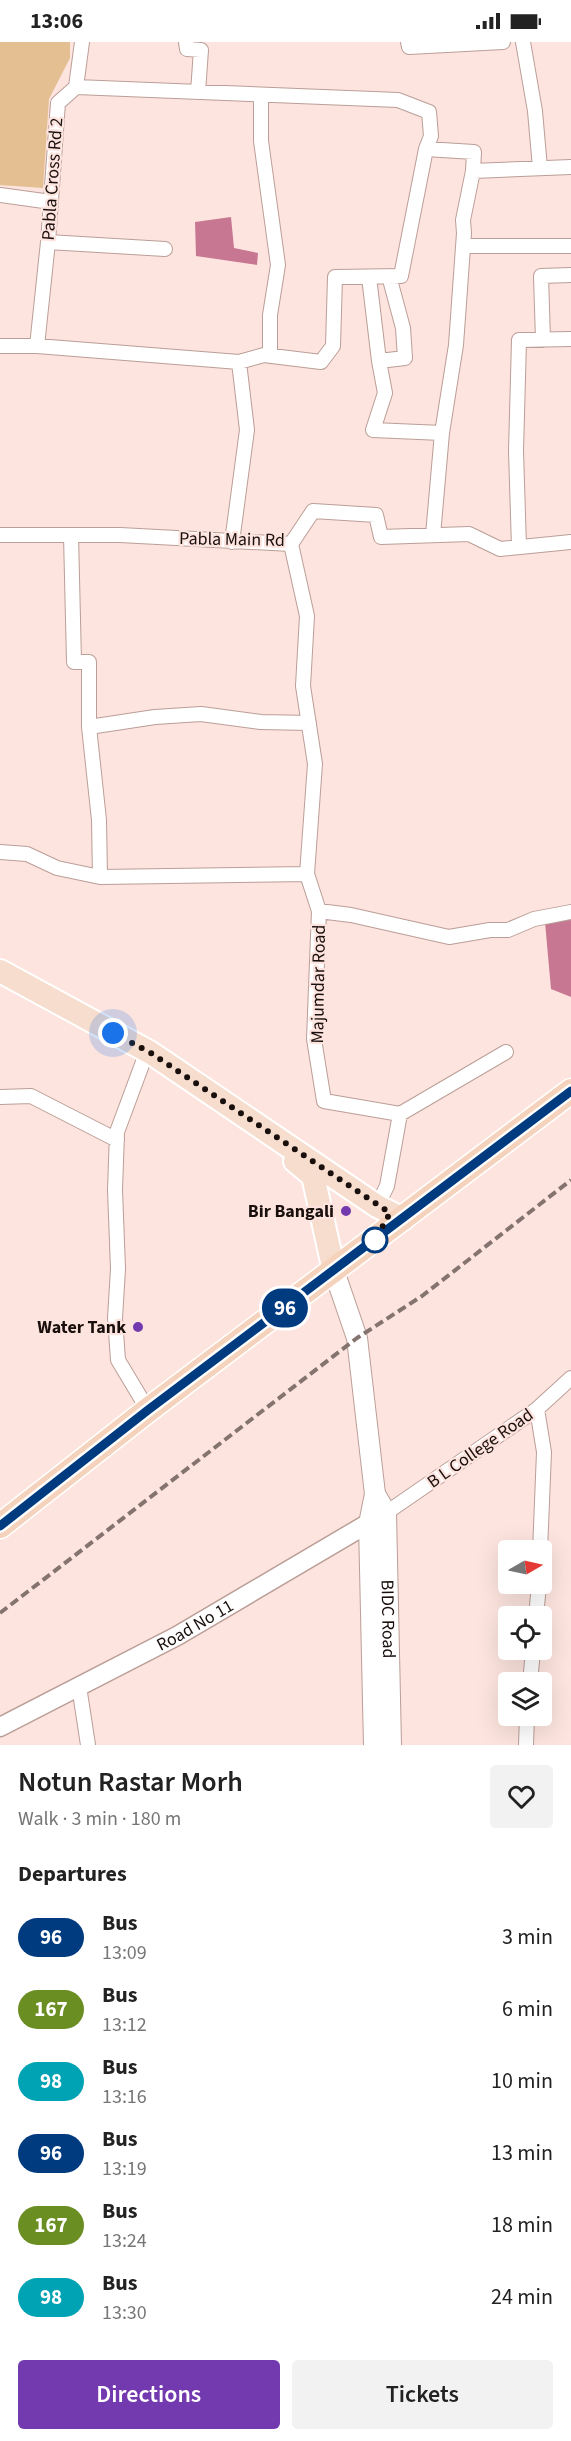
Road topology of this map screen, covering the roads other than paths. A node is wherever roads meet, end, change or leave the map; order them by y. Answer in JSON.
{"nodes":[{"id":1,"x":82,"y":42,"type":"edge"},
{"id":2,"x":186,"y":42,"type":"edge"},
{"id":3,"x":408,"y":42,"type":"edge"},
{"id":4,"x":503,"y":42,"type":"edge"},
{"id":5,"x":523,"y":42,"type":"edge"},
{"id":6,"x":76,"y":87,"type":"junction"},
{"id":7,"x":198,"y":92,"type":"junction"},
{"id":8,"x":261,"y":95,"type":"junction"},
{"id":9,"x":426,"y":149,"type":"junction"},
{"id":10,"x":571,"y":167,"type":"edge"},
{"id":11,"x":540,"y":168,"type":"junction"},
{"id":12,"x":473,"y":171,"type":"junction"},
{"id":13,"x":0,"y":195,"type":"edge"},
{"id":14,"x":51,"y":202,"type":"junction"},
{"id":15,"x":48,"y":242,"type":"junction"},
{"id":16,"x":464,"y":246,"type":"junction"},
{"id":17,"x":571,"y":246,"type":"edge"},
{"id":18,"x":165,"y":249,"type":"dead end"},
{"id":19,"x":571,"y":275,"type":"edge"},
{"id":20,"x":389,"y":276,"type":"junction"},
{"id":21,"x":369,"y":277,"type":"junction"},
{"id":22,"x":571,"y":339,"type":"edge"},
{"id":23,"x":543,"y":340,"type":"junction"},
{"id":24,"x":0,"y":346,"type":"edge"},
{"id":25,"x":37,"y":346,"type":"junction"},
{"id":26,"x":270,"y":356,"type":"junction"},
{"id":27,"x":379,"y":361,"type":"junction"},
{"id":28,"x":239,"y":362,"type":"junction"},
{"id":29,"x":442,"y":433,"type":"junction"},
{"id":30,"x":0,"y":535,"type":"edge"},
{"id":31,"x":71,"y":535,"type":"junction"},
{"id":32,"x":433,"y":535,"type":"junction"},
{"id":33,"x":232,"y":542,"type":"junction"},
{"id":34,"x":571,"y":542,"type":"edge"},
{"id":35,"x":291,"y":543,"type":"junction"},
{"id":36,"x":519,"y":547,"type":"junction"},
{"id":37,"x":309,"y":723,"type":"junction"},
{"id":38,"x":89,"y":727,"type":"junction"},
{"id":39,"x":0,"y":852,"type":"edge"},
{"id":40,"x":307,"y":874,"type":"junction"},
{"id":41,"x":100,"y":877,"type":"junction"},
{"id":42,"x":320,"y":911,"type":"junction"},
{"id":43,"x":571,"y":912,"type":"edge"},
{"id":44,"x":0,"y":971,"type":"edge"},
{"id":45,"x":0,"y":981,"type":"edge"},
{"id":46,"x":506,"y":1052,"type":"dead end"},
{"id":47,"x":143,"y":1062,"type":"junction"},
{"id":48,"x":571,"y":1091,"type":"edge"},
{"id":49,"x":0,"y":1097,"type":"edge"},
{"id":50,"x":400,"y":1114,"type":"junction"},
{"id":51,"x":117,"y":1140,"type":"junction"},
{"id":52,"x":377,"y":1206,"type":"junction"},
{"id":53,"x":403,"y":1219,"type":"junction"},
{"id":54,"x":334,"y":1271,"type":"junction"},
{"id":55,"x":571,"y":1378,"type":"edge"},
{"id":56,"x":537,"y":1409,"type":"junction"},
{"id":57,"x":148,"y":1410,"type":"junction"},
{"id":58,"x":375,"y":1494,"type":"junction"},
{"id":59,"x":386,"y":1513,"type":"junction"},
{"id":60,"x":369,"y":1524,"type":"junction"},
{"id":61,"x":0,"y":1526,"type":"edge"},
{"id":62,"x":540,"y":1540,"type":"edge"},
{"id":63,"x":79,"y":1686,"type":"junction"},
{"id":64,"x":527,"y":1726,"type":"edge"},
{"id":65,"x":0,"y":1727,"type":"edge"},
{"id":66,"x":88,"y":1745,"type":"edge"},
{"id":67,"x":374,"y":1745,"type":"edge"},
{"id":68,"x":391,"y":1745,"type":"edge"},
{"id":69,"x":526,"y":1745,"type":"edge"}],
"edges":[{"from":1,"to":6,"type":"street"},
{"from":2,"to":7,"type":"street"},
{"from":3,"to":4,"type":"street"},
{"from":5,"to":11,"type":"street"},
{"from":6,"to":7,"type":"street"},
{"from":6,"to":14,"type":"street","name":"Pabla Cross Rd 2"},
{"from":7,"to":8,"type":"street"},
{"from":8,"to":9,"type":"street"},
{"from":8,"to":26,"type":"street"},
{"from":9,"to":12,"type":"street"},
{"from":9,"to":20,"type":"street"},
{"from":10,"to":11,"type":"street"},
{"from":11,"to":12,"type":"street"},
{"from":12,"to":16,"type":"street"},
{"from":13,"to":14,"type":"street"},
{"from":14,"to":15,"type":"street","name":"Pabla Cross Rd 2"},
{"from":15,"to":18,"type":"street"},
{"from":15,"to":25,"type":"street","name":"Pabla Cross Rd 2"},
{"from":16,"to":17,"type":"street"},
{"from":16,"to":29,"type":"street"},
{"from":19,"to":23,"type":"street"},
{"from":20,"to":21,"type":"street"},
{"from":20,"to":27,"type":"street"},
{"from":21,"to":26,"type":"street"},
{"from":21,"to":27,"type":"street"},
{"from":22,"to":23,"type":"street"},
{"from":23,"to":36,"type":"street"},
{"from":24,"to":25,"type":"street"},
{"from":25,"to":28,"type":"street"},
{"from":26,"to":28,"type":"street"},
{"from":27,"to":29,"type":"street"},
{"from":28,"to":33,"type":"street"},
{"from":29,"to":32,"type":"street"},
{"from":30,"to":31,"type":"street","name":"Pabla Main Rd"},
{"from":31,"to":33,"type":"street","name":"Pabla Main Rd"},
{"from":31,"to":38,"type":"street"},
{"from":32,"to":35,"type":"street","name":"Pabla Main Rd"},
{"from":32,"to":36,"type":"street","name":"Pabla Main Rd"},
{"from":33,"to":35,"type":"street","name":"Pabla Main Rd"},
{"from":34,"to":36,"type":"street","name":"Pabla Main Rd"},
{"from":35,"to":37,"type":"street","name":"Majumdar Road"},
{"from":37,"to":38,"type":"street"},
{"from":37,"to":40,"type":"street","name":"Majumdar Road"},
{"from":38,"to":41,"type":"street"},
{"from":39,"to":41,"type":"street"},
{"from":40,"to":41,"type":"street"},
{"from":40,"to":42,"type":"street","name":"Majumdar Road"},
{"from":42,"to":43,"type":"street"},
{"from":42,"to":50,"type":"street","name":"Majumdar Road"},
{"from":44,"to":52,"type":"main road"},
{"from":45,"to":47,"type":"main road"},
{"from":46,"to":50,"type":"street"},
{"from":47,"to":51,"type":"street"},
{"from":47,"to":54,"type":"main road"},
{"from":48,"to":53,"type":"highway"},
{"from":49,"to":51,"type":"street"},
{"from":50,"to":52,"type":"street"},
{"from":51,"to":57,"type":"street"},
{"from":52,"to":53,"type":"main road"},
{"from":53,"to":54,"type":"highway"},
{"from":54,"to":57,"type":"highway"},
{"from":54,"to":58,"type":"main road","name":"BIDC Road"},
{"from":55,"to":56,"type":"street","name":"B L College Road"},
{"from":56,"to":59,"type":"street","name":"B L College Road"},
{"from":56,"to":62,"type":"street"},
{"from":57,"to":61,"type":"highway"},
{"from":58,"to":59,"type":"main road","name":"BIDC Road"},
{"from":58,"to":60,"type":"main road","name":"BIDC Road"},
{"from":59,"to":60,"type":"street","name":"Road No 11"},
{"from":59,"to":68,"type":"main road","name":"BIDC Road"},
{"from":60,"to":63,"type":"street","name":"Road No 11"},
{"from":60,"to":67,"type":"main road","name":"BIDC Road"},
{"from":63,"to":65,"type":"street","name":"Road No 11"},
{"from":63,"to":66,"type":"street"},
{"from":64,"to":69,"type":"street"}]}
